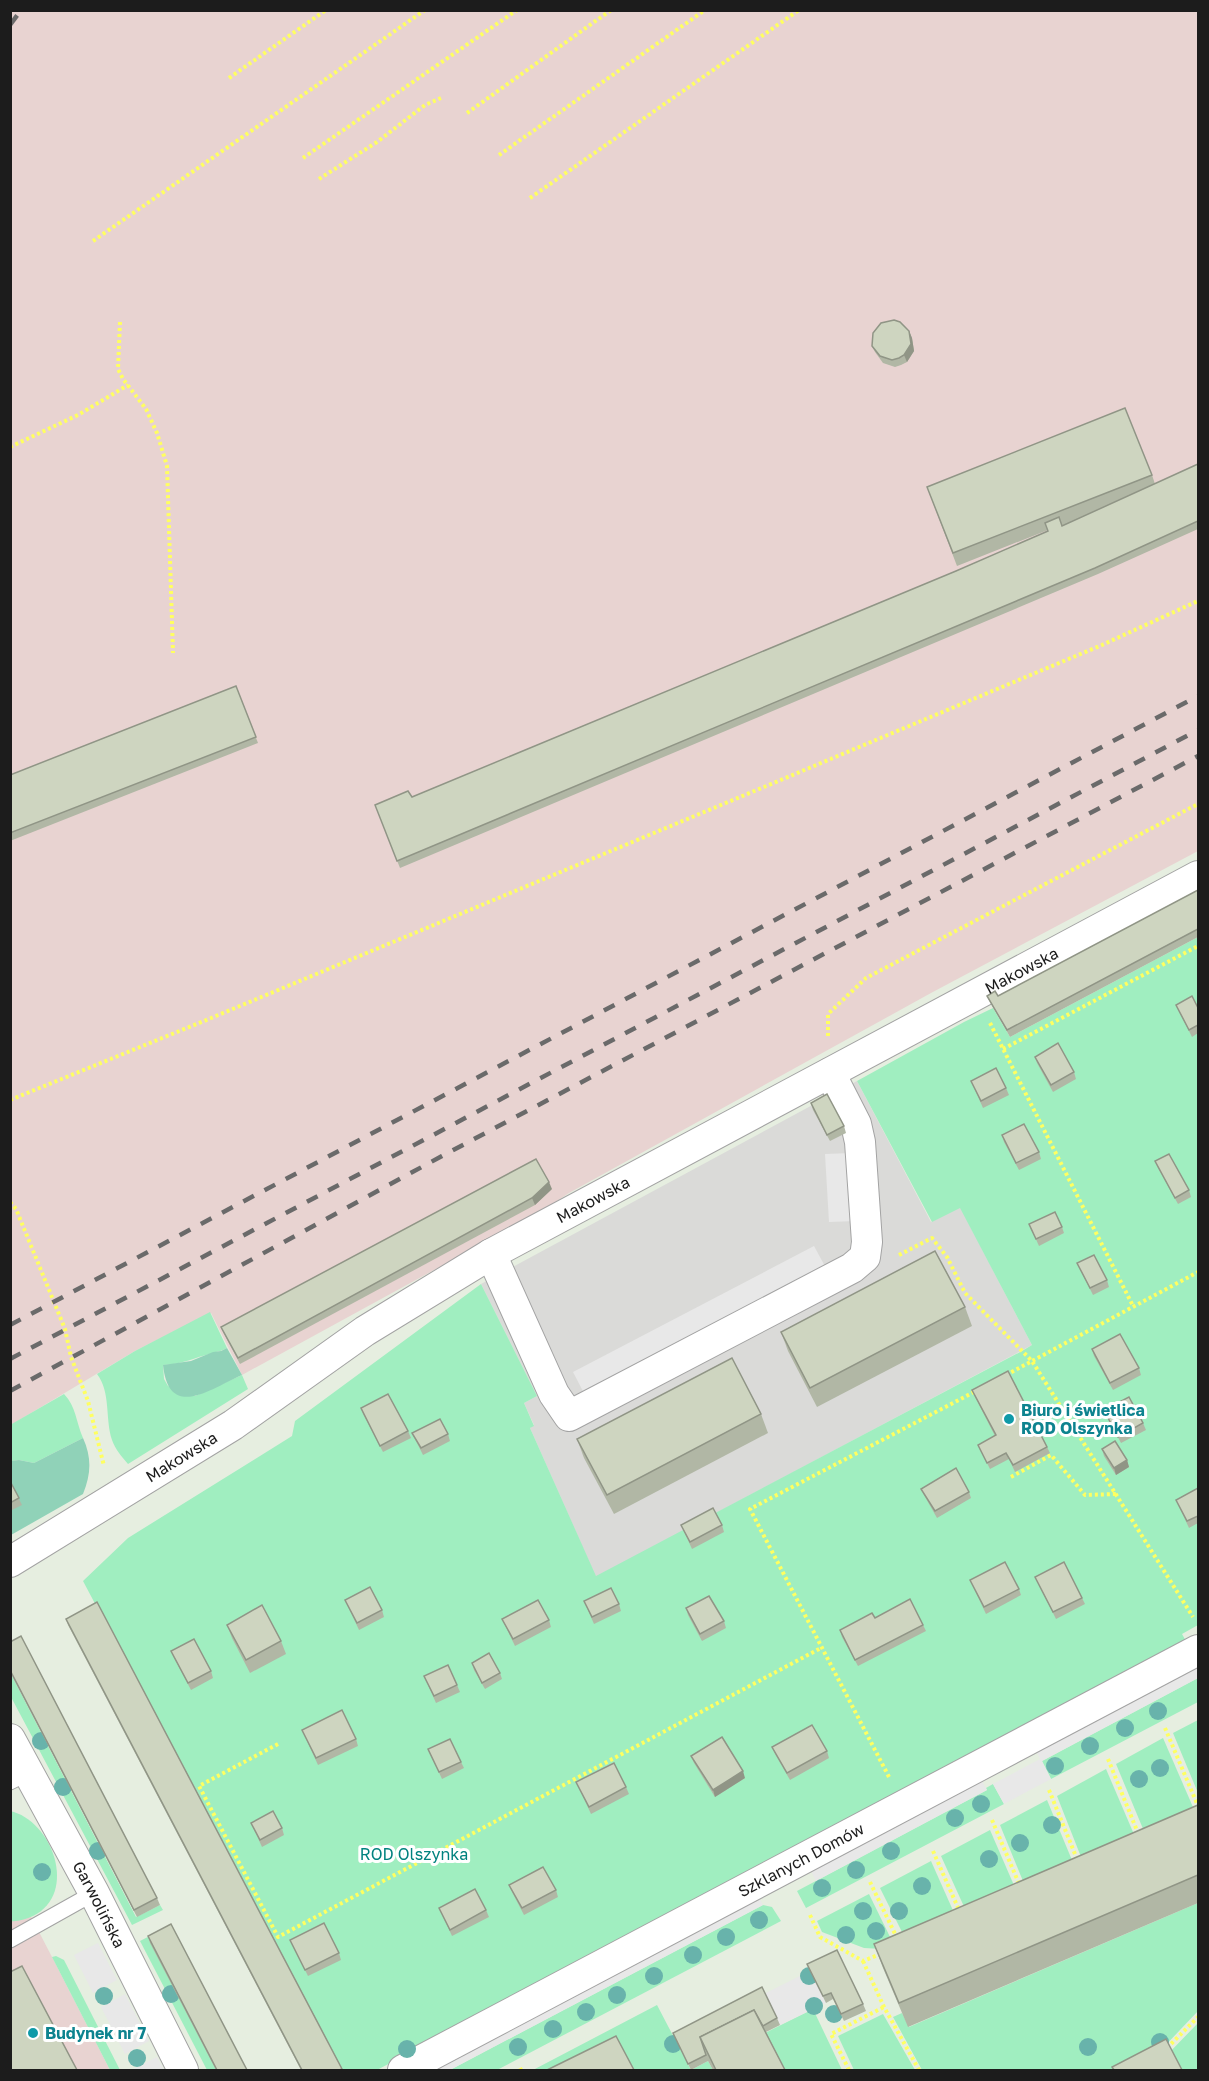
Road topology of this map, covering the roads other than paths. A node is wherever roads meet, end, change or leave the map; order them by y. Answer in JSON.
{"nodes":[{"id":1,"x":1198,"y":876,"type":"edge"},
{"id":2,"x":830,"y":1073,"type":"junction"},
{"id":3,"x":491,"y":1254,"type":"junction"},
{"id":4,"x":10,"y":1562,"type":"edge"},
{"id":5,"x":1198,"y":1650,"type":"edge"},
{"id":6,"x":10,"y":1739,"type":"edge"},
{"id":7,"x":19,"y":1778,"type":"edge"},
{"id":8,"x":94,"y":1893,"type":"junction"},
{"id":9,"x":10,"y":1940,"type":"edge"},
{"id":10,"x":183,"y":2070,"type":"edge"},
{"id":11,"x":403,"y":2070,"type":"edge"}],
"edges":[{"from":1,"to":2,"type":"street","name":"Makowska"},
{"from":2,"to":3,"type":"street","name":"Makowska"},
{"from":2,"to":3,"type":"street"},
{"from":3,"to":4,"type":"street","name":"Makowska"},
{"from":5,"to":11,"type":"street","name":"Szklanych Domów"},
{"from":6,"to":7,"type":"street","name":"Garwolińska"},
{"from":7,"to":8,"type":"street","name":"Garwolińska"},
{"from":8,"to":9,"type":"lane"},
{"from":8,"to":10,"type":"street","name":"Garwolińska"}]}
